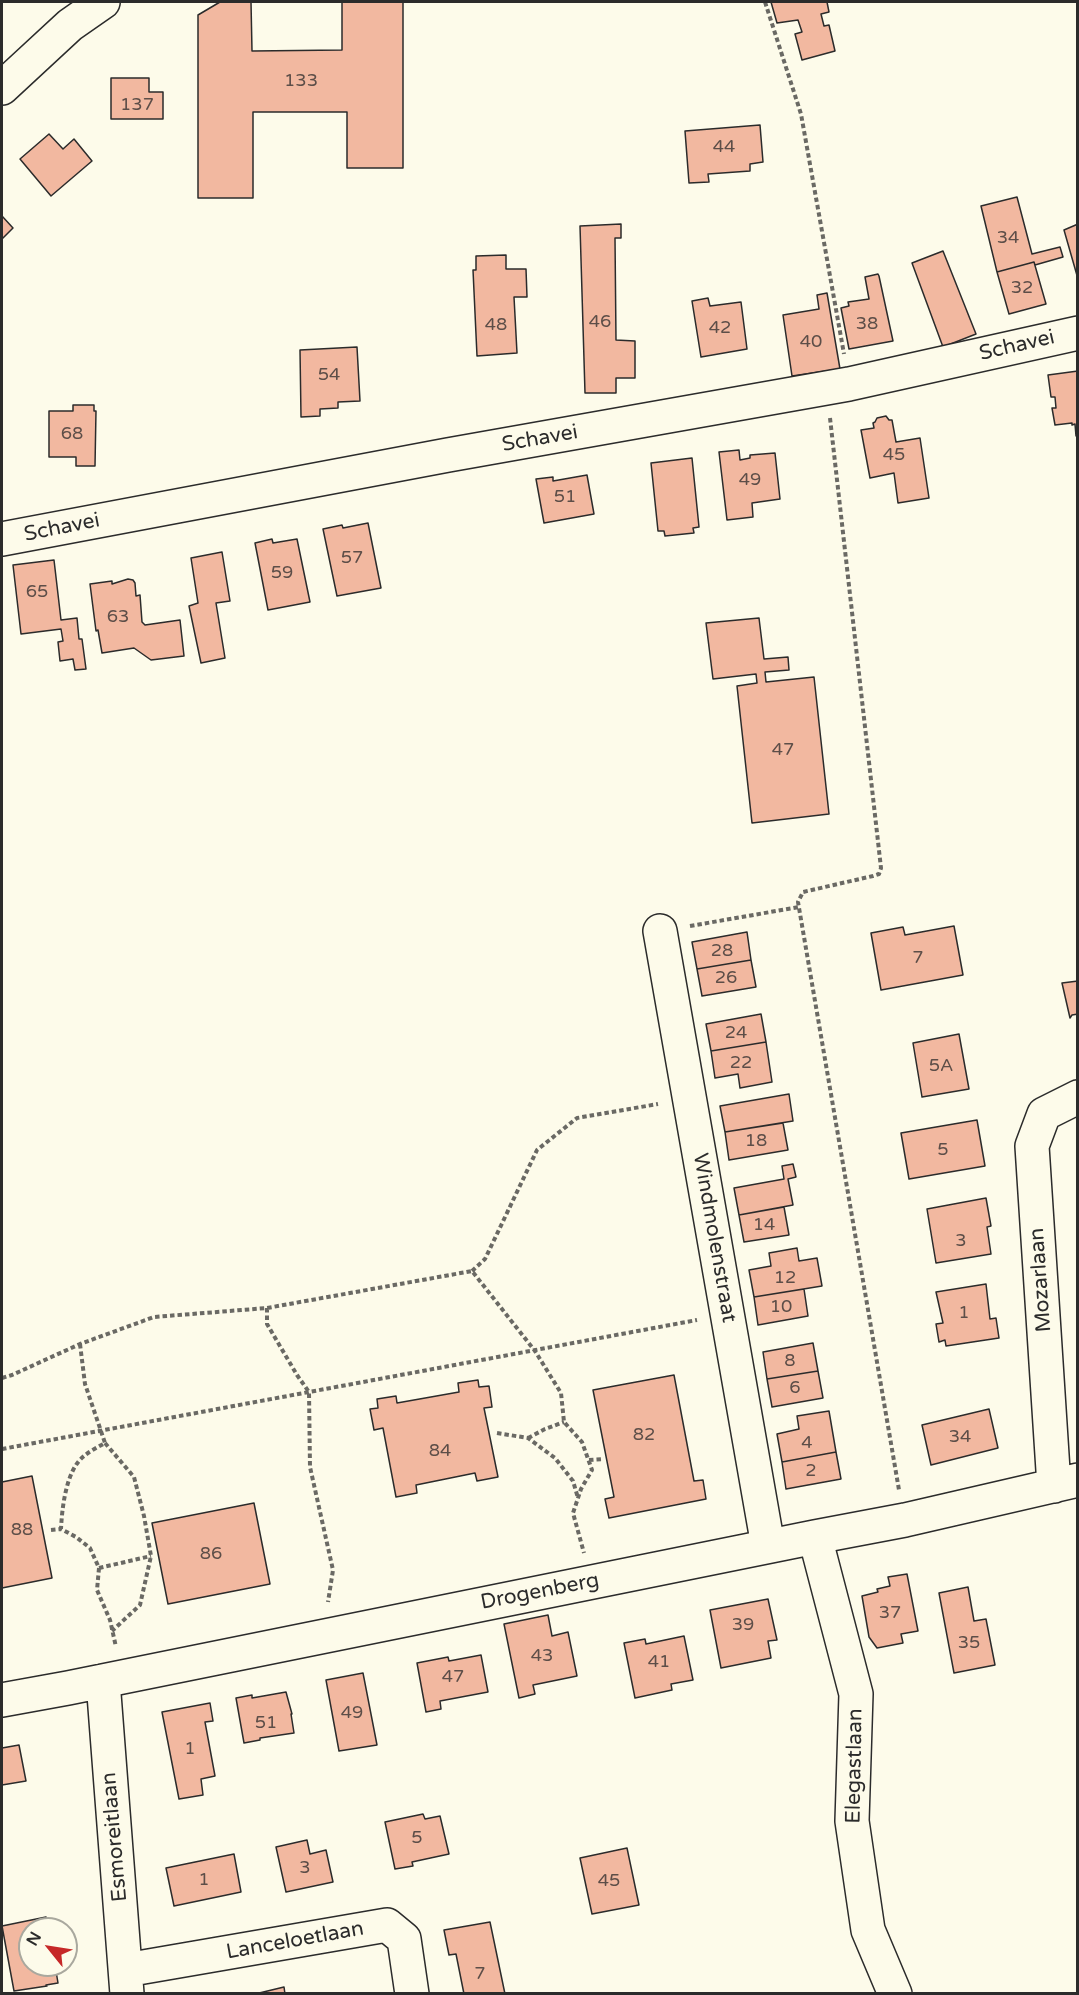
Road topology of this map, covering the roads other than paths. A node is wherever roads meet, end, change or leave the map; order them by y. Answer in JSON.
{"nodes":[{"id":1,"x":103,"y":2,"type":"edge"},
{"id":2,"x":2,"y":88,"type":"edge"},
{"id":3,"x":1077,"y":333,"type":"edge"},
{"id":4,"x":2,"y":539,"type":"edge"},
{"id":5,"x":660,"y":931,"type":"road end"},
{"id":6,"x":1077,"y":1097,"type":"edge"},
{"id":7,"x":1065,"y":1483,"type":"edge"},
{"id":8,"x":815,"y":1537,"type":"junction"},
{"id":9,"x":768,"y":1546,"type":"junction"},
{"id":10,"x":112,"y":1679,"type":"junction"},
{"id":11,"x":2,"y":1700,"type":"edge"},
{"id":12,"x":127,"y":1982,"type":"edge"},
{"id":13,"x":412,"y":1994,"type":"edge"},
{"id":14,"x":895,"y":1994,"type":"edge"}],
"edges":[{"from":1,"to":2,"type":"street"},
{"from":3,"to":4,"type":"street","name":"Schavei"},
{"from":5,"to":9,"type":"street","name":"Windmolenstraat"},
{"from":6,"to":7,"type":"street","name":"Mozarlaan"},
{"from":7,"to":8,"type":"street","name":"Drogenberg"},
{"from":8,"to":9,"type":"street","name":"Drogenberg"},
{"from":8,"to":14,"type":"street","name":"Elegastlaan"},
{"from":9,"to":10,"type":"street","name":"Drogenberg"},
{"from":10,"to":11,"type":"street","name":"Drogenberg"},
{"from":10,"to":12,"type":"street","name":"Esmoreitlaan"},
{"from":12,"to":13,"type":"street","name":"Lanceloetlaan"}]}
